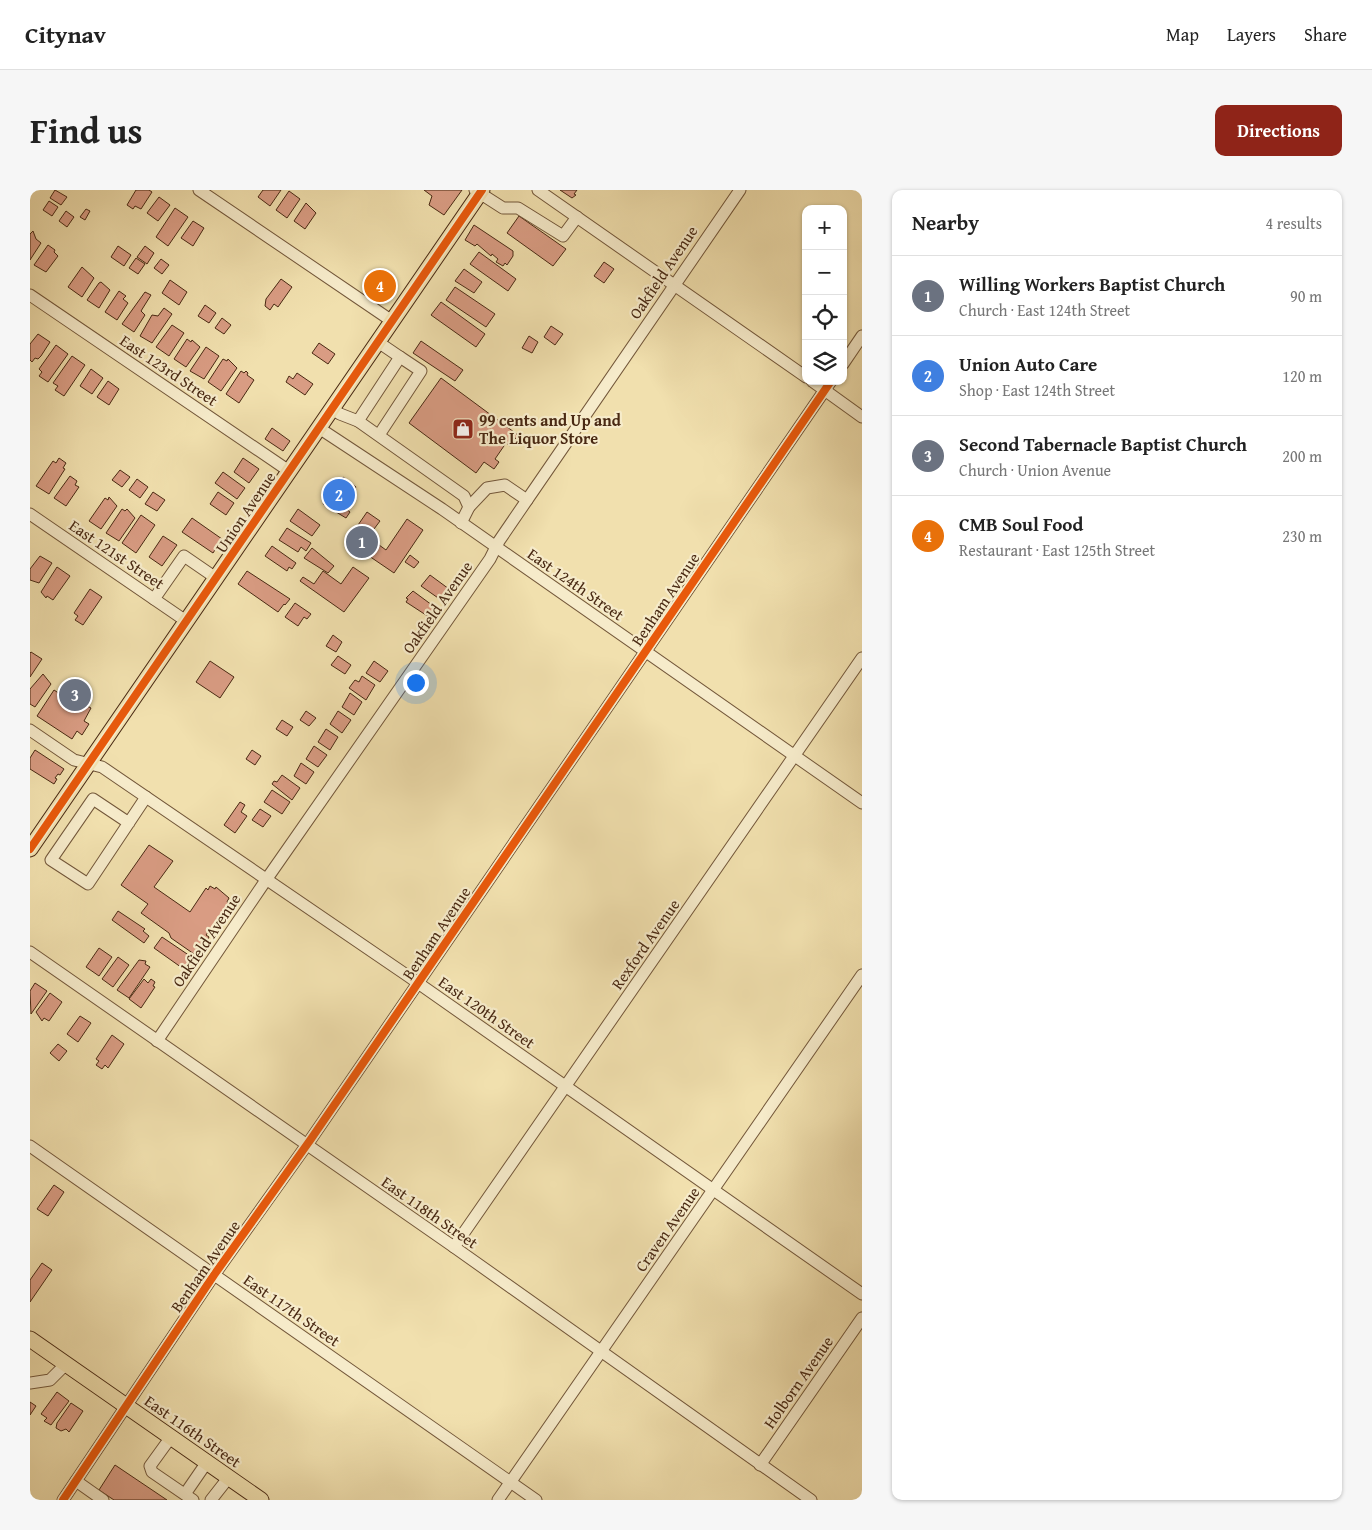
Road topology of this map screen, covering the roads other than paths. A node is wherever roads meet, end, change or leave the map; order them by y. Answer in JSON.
{"nodes":[{"id":1,"x":199,"y":190,"type":"edge"},
{"id":2,"x":538,"y":190,"type":"edge"},
{"id":3,"x":740,"y":190,"type":"edge"},
{"id":4,"x":479,"y":191,"type":"edge"},
{"id":5,"x":577,"y":217,"type":"junction"},
{"id":6,"x":674,"y":285,"type":"junction"},
{"id":7,"x":30,"y":295,"type":"edge"},
{"id":8,"x":392,"y":321,"type":"junction"},
{"id":9,"x":862,"y":336,"type":"edge"},
{"id":10,"x":378,"y":342,"type":"junction"},
{"id":11,"x":400,"y":357,"type":"junction"},
{"id":12,"x":847,"y":358,"type":"edge"},
{"id":13,"x":802,"y":374,"type":"edge"},
{"id":14,"x":828,"y":386,"type":"edge"},
{"id":15,"x":332,"y":409,"type":"junction"},
{"id":16,"x":862,"y":416,"type":"edge"},
{"id":17,"x":358,"y":421,"type":"junction"},
{"id":18,"x":319,"y":428,"type":"junction"},
{"id":19,"x":379,"y":435,"type":"junction"},
{"id":20,"x":289,"y":471,"type":"junction"},
{"id":21,"x":527,"y":500,"type":"junction"},
{"id":22,"x":470,"y":507,"type":"junction"},
{"id":23,"x":30,"y":514,"type":"edge"},
{"id":24,"x":461,"y":523,"type":"junction"},
{"id":25,"x":496,"y":548,"type":"junction"},
{"id":26,"x":216,"y":578,"type":"junction"},
{"id":27,"x":154,"y":599,"type":"junction"},
{"id":28,"x":186,"y":621,"type":"junction"},
{"id":29,"x":646,"y":653,"type":"junction"},
{"id":30,"x":862,"y":658,"type":"edge"},
{"id":31,"x":30,"y":730,"type":"edge"},
{"id":32,"x":794,"y":756,"type":"junction"},
{"id":33,"x":89,"y":763,"type":"junction"},
{"id":34,"x":146,"y":797,"type":"junction"},
{"id":35,"x":862,"y":803,"type":"edge"},
{"id":36,"x":129,"y":823,"type":"junction"},
{"id":37,"x":30,"y":849,"type":"edge"},
{"id":38,"x":266,"y":880,"type":"junction"},
{"id":39,"x":30,"y":952,"type":"edge"},
{"id":40,"x":862,"y":975,"type":"edge"},
{"id":41,"x":418,"y":983,"type":"junction"},
{"id":42,"x":157,"y":1041,"type":"junction"},
{"id":43,"x":566,"y":1087,"type":"junction"},
{"id":44,"x":30,"y":1146,"type":"edge"},
{"id":45,"x":307,"y":1146,"type":"junction"},
{"id":46,"x":714,"y":1190,"type":"junction"},
{"id":47,"x":454,"y":1247,"type":"junction"},
{"id":48,"x":214,"y":1275,"type":"junction"},
{"id":49,"x":862,"y":1294,"type":"edge"},
{"id":50,"x":862,"y":1318,"type":"edge"},
{"id":51,"x":30,"y":1339,"type":"edge"},
{"id":52,"x":600,"y":1352,"type":"junction"},
{"id":53,"x":66,"y":1364,"type":"junction"},
{"id":54,"x":30,"y":1383,"type":"edge"},
{"id":55,"x":127,"y":1406,"type":"junction"},
{"id":56,"x":171,"y":1437,"type":"junction"},
{"id":57,"x":207,"y":1462,"type":"junction"},
{"id":58,"x":760,"y":1465,"type":"junction"},
{"id":59,"x":229,"y":1477,"type":"junction"},
{"id":60,"x":76,"y":1481,"type":"junction"},
{"id":61,"x":510,"y":1482,"type":"junction"},
{"id":62,"x":189,"y":1497,"type":"edge"},
{"id":63,"x":253,"y":1498,"type":"edge"},
{"id":64,"x":63,"y":1500,"type":"edge"},
{"id":65,"x":103,"y":1500,"type":"edge"},
{"id":66,"x":211,"y":1500,"type":"edge"},
{"id":67,"x":498,"y":1500,"type":"edge"},
{"id":68,"x":536,"y":1500,"type":"edge"},
{"id":69,"x":811,"y":1500,"type":"edge"}],
"edges":[{"from":1,"to":8,"type":"street"},
{"from":2,"to":5,"type":"street"},
{"from":3,"to":6,"type":"street","name":"Oakfield Avenue"},
{"from":4,"to":5,"type":"street"},
{"from":4,"to":8,"type":"main road","name":"Union Avenue"},
{"from":5,"to":6,"type":"street"},
{"from":6,"to":13,"type":"street"},
{"from":6,"to":21,"type":"street","name":"Oakfield Avenue"},
{"from":7,"to":20,"type":"street","name":"East 123rd Street"},
{"from":8,"to":10,"type":"main road","name":"Union Avenue"},
{"from":9,"to":12,"type":"street"},
{"from":10,"to":11,"type":"street"},
{"from":10,"to":15,"type":"main road","name":"Union Avenue"},
{"from":11,"to":17,"type":"street"},
{"from":11,"to":19,"type":"street"},
{"from":14,"to":16,"type":"street"},
{"from":14,"to":29,"type":"street","name":"Benham Avenue"},
{"from":15,"to":17,"type":"street"},
{"from":15,"to":18,"type":"main road","name":"Union Avenue"},
{"from":17,"to":19,"type":"street"},
{"from":18,"to":20,"type":"main road","name":"Union Avenue"},
{"from":18,"to":24,"type":"street","name":"East 124th Street"},
{"from":19,"to":22,"type":"street"},
{"from":20,"to":26,"type":"main road","name":"Union Avenue"},
{"from":21,"to":22,"type":"street"},
{"from":21,"to":25,"type":"street","name":"Oakfield Avenue"},
{"from":22,"to":24,"type":"street"},
{"from":23,"to":27,"type":"street","name":"East 121st Street"},
{"from":24,"to":25,"type":"street","name":"East 124th Street"},
{"from":25,"to":29,"type":"street","name":"East 124th Street"},
{"from":25,"to":38,"type":"street","name":"Oakfield Avenue"},
{"from":26,"to":27,"type":"street"},
{"from":26,"to":28,"type":"main road","name":"Union Avenue"},
{"from":27,"to":28,"type":"street","name":"East 121st Street"},
{"from":28,"to":33,"type":"main road","name":"Union Avenue"},
{"from":29,"to":32,"type":"street","name":"East 124th Street"},
{"from":29,"to":41,"type":"street","name":"Benham Avenue"},
{"from":30,"to":32,"type":"street","name":"Rexford Avenue"},
{"from":31,"to":33,"type":"street","name":"East 120th Street"},
{"from":32,"to":35,"type":"street","name":"East 124th Street"},
{"from":32,"to":43,"type":"street","name":"Rexford Avenue"},
{"from":33,"to":34,"type":"street","name":"East 120th Street"},
{"from":33,"to":37,"type":"main road","name":"Union Avenue"},
{"from":34,"to":36,"type":"street"},
{"from":34,"to":38,"type":"street","name":"East 120th Street"},
{"from":36,"to":36,"type":"street"},
{"from":38,"to":41,"type":"street","name":"East 120th Street"},
{"from":38,"to":42,"type":"street","name":"Oakfield Avenue"},
{"from":39,"to":42,"type":"street","name":"East 118th Street"},
{"from":40,"to":46,"type":"street","name":"Craven Avenue"},
{"from":41,"to":43,"type":"street","name":"East 120th Street"},
{"from":41,"to":45,"type":"street","name":"Benham Avenue"},
{"from":42,"to":45,"type":"street","name":"East 118th Street"},
{"from":43,"to":46,"type":"street","name":"East 120th Street"},
{"from":43,"to":47,"type":"street","name":"Rexford Avenue"},
{"from":44,"to":48,"type":"street","name":"East 117th Street"},
{"from":45,"to":47,"type":"street","name":"East 118th Street"},
{"from":45,"to":48,"type":"street","name":"Benham Avenue"},
{"from":46,"to":49,"type":"street","name":"East 120th Street"},
{"from":46,"to":52,"type":"street","name":"Craven Avenue"},
{"from":47,"to":52,"type":"street","name":"East 118th Street"},
{"from":48,"to":55,"type":"street","name":"Benham Avenue"},
{"from":48,"to":61,"type":"street","name":"East 117th Street"},
{"from":50,"to":58,"type":"street","name":"Holborn Avenue"},
{"from":51,"to":53,"type":"main road","name":"East 116th Street"},
{"from":52,"to":58,"type":"street","name":"East 118th Street"},
{"from":52,"to":61,"type":"street","name":"Craven Avenue"},
{"from":53,"to":54,"type":"street"},
{"from":53,"to":55,"type":"main road","name":"East 116th Street"},
{"from":55,"to":56,"type":"main road","name":"East 116th Street"},
{"from":55,"to":60,"type":"street","name":"Benham Avenue"},
{"from":56,"to":57,"type":"main road","name":"East 116th Street"},
{"from":56,"to":62,"type":"street"},
{"from":57,"to":59,"type":"main road","name":"East 116th Street"},
{"from":57,"to":62,"type":"street"},
{"from":58,"to":69,"type":"street","name":"East 118th Street"},
{"from":59,"to":63,"type":"main road","name":"East 116th Street"},
{"from":59,"to":66,"type":"street"},
{"from":60,"to":64,"type":"street","name":"Benham Avenue"},
{"from":60,"to":65,"type":"street"},
{"from":61,"to":67,"type":"street","name":"Craven Avenue"},
{"from":61,"to":68,"type":"street","name":"East 117th Street"}]}
